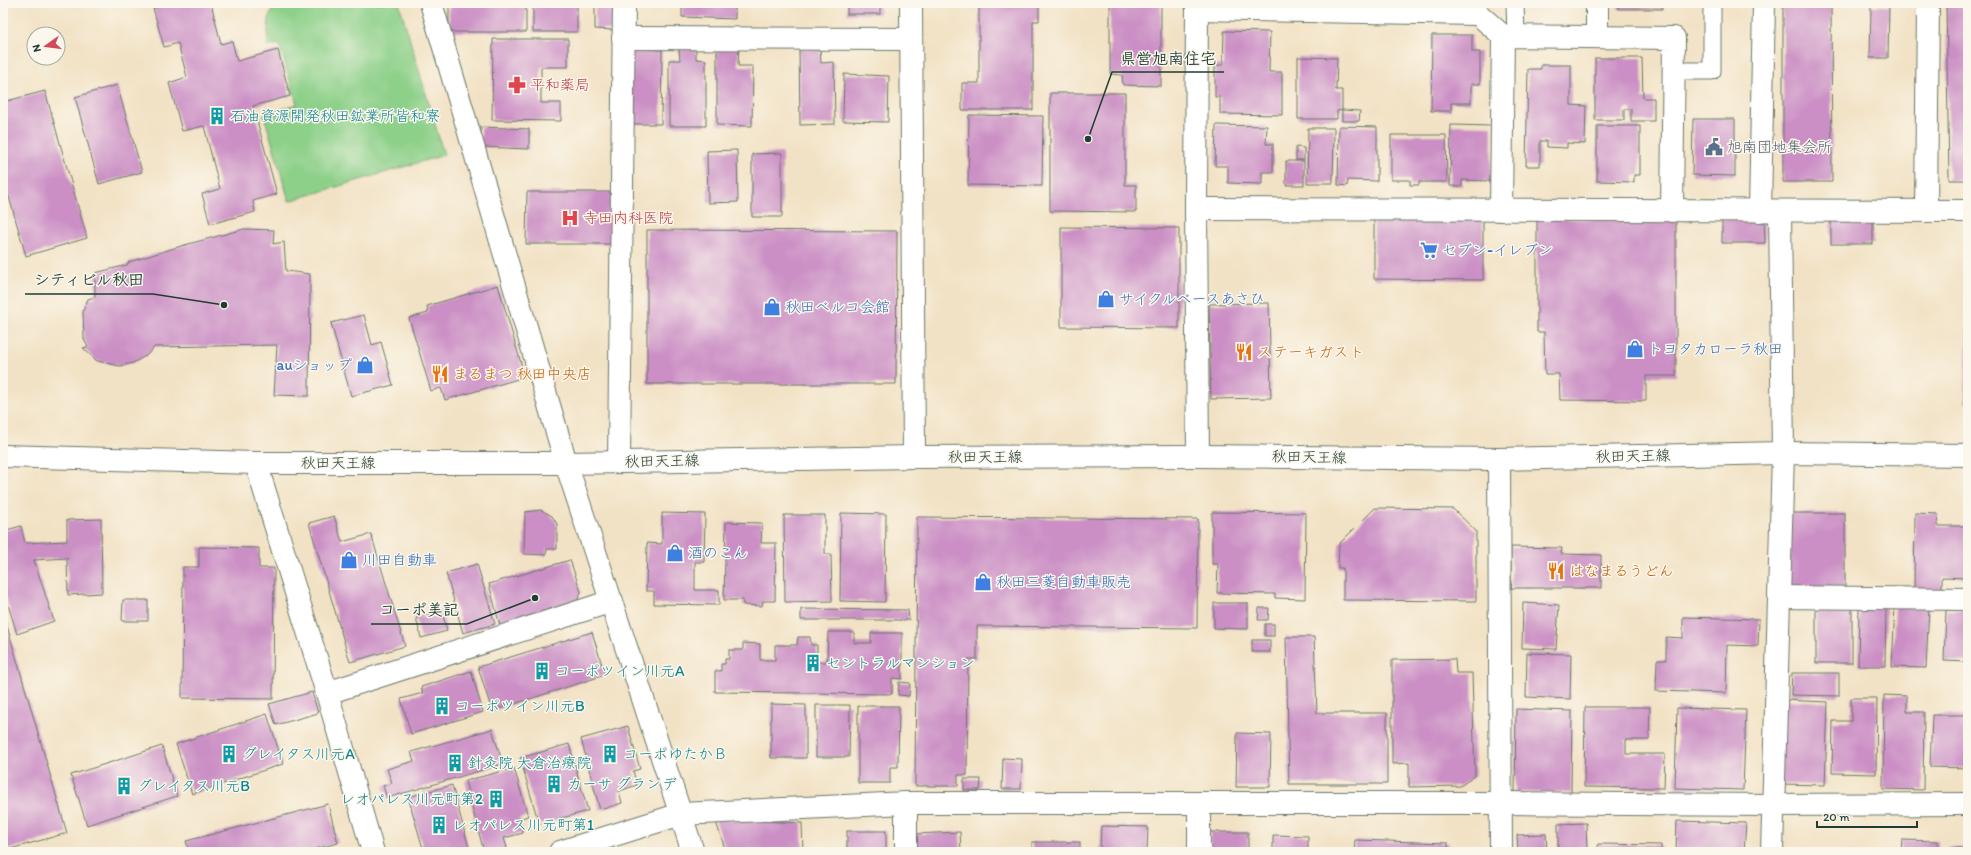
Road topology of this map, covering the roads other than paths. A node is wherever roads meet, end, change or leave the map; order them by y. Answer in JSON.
{"nodes":[{"id":1,"x":431,"y":3,"type":"edge"},
{"id":2,"x":624,"y":3,"type":"edge"},
{"id":3,"x":911,"y":3,"type":"edge"},
{"id":4,"x":1515,"y":3,"type":"edge"},
{"id":5,"x":1597,"y":3,"type":"edge"},
{"id":6,"x":1712,"y":3,"type":"edge"},
{"id":7,"x":1764,"y":3,"type":"edge"},
{"id":8,"x":1928,"y":3,"type":"edge"},
{"id":9,"x":1197,"y":6,"type":"edge"},
{"id":10,"x":1369,"y":8,"type":"edge"},
{"id":11,"x":1428,"y":8,"type":"edge"},
{"id":12,"x":1509,"y":36,"type":"junction"},
{"id":13,"x":1597,"y":37,"type":"junction"},
{"id":14,"x":623,"y":38,"type":"junction"},
{"id":15,"x":911,"y":40,"type":"junction"},
{"id":16,"x":1674,"y":71,"type":"junction"},
{"id":17,"x":1196,"y":209,"type":"junction"},
{"id":18,"x":1501,"y":210,"type":"junction"},
{"id":19,"x":1672,"y":211,"type":"junction"},
{"id":20,"x":1770,"y":211,"type":"junction"},
{"id":21,"x":1926,"y":211,"type":"junction"},
{"id":22,"x":1968,"y":211,"type":"edge"},
{"id":23,"x":1783,"y":453,"type":"junction"},
{"id":24,"x":1968,"y":455,"type":"edge"},
{"id":25,"x":3,"y":456,"type":"edge"},
{"id":26,"x":1198,"y":456,"type":"junction"},
{"id":27,"x":914,"y":457,"type":"junction"},
{"id":28,"x":1499,"y":459,"type":"junction"},
{"id":29,"x":566,"y":462,"type":"junction"},
{"id":30,"x":619,"y":462,"type":"junction"},
{"id":31,"x":256,"y":463,"type":"junction"},
{"id":32,"x":1779,"y":597,"type":"junction"},
{"id":33,"x":1968,"y":599,"type":"edge"},
{"id":34,"x":612,"y":601,"type":"junction"},
{"id":35,"x":327,"y":693,"type":"junction"},
{"id":36,"x":906,"y":803,"type":"junction"},
{"id":37,"x":1199,"y":803,"type":"junction"},
{"id":38,"x":1501,"y":803,"type":"junction"},
{"id":39,"x":1968,"y":804,"type":"edge"},
{"id":40,"x":1772,"y":805,"type":"junction"},
{"id":41,"x":681,"y":814,"type":"junction"},
{"id":42,"x":373,"y":852,"type":"edge"},
{"id":43,"x":560,"y":852,"type":"edge"},
{"id":44,"x":693,"y":852,"type":"edge"},
{"id":45,"x":906,"y":852,"type":"edge"},
{"id":46,"x":1199,"y":852,"type":"edge"},
{"id":47,"x":1501,"y":852,"type":"edge"},
{"id":48,"x":1772,"y":852,"type":"edge"}],
"edges":[{"from":1,"to":29,"type":"street"},
{"from":2,"to":14,"type":"street"},
{"from":3,"to":15,"type":"street"},
{"from":4,"to":12,"type":"lane"},
{"from":5,"to":13,"type":"street"},
{"from":6,"to":16,"type":"lane"},
{"from":7,"to":20,"type":"street"},
{"from":8,"to":21,"type":"street"},
{"from":9,"to":10,"type":"street"},
{"from":9,"to":17,"type":"street"},
{"from":10,"to":11,"type":"street"},
{"from":11,"to":12,"type":"street"},
{"from":12,"to":13,"type":"street"},
{"from":12,"to":18,"type":"street"},
{"from":13,"to":16,"type":"street"},
{"from":14,"to":15,"type":"street"},
{"from":14,"to":30,"type":"street"},
{"from":15,"to":27,"type":"street"},
{"from":16,"to":19,"type":"street"},
{"from":17,"to":18,"type":"street"},
{"from":17,"to":26,"type":"street"},
{"from":18,"to":19,"type":"street"},
{"from":19,"to":20,"type":"street"},
{"from":20,"to":21,"type":"street"},
{"from":20,"to":23,"type":"street"},
{"from":21,"to":22,"type":"street"},
{"from":23,"to":24,"type":"street","name":"秋田天王線"},
{"from":23,"to":28,"type":"street","name":"秋田天王線"},
{"from":23,"to":32,"type":"street"},
{"from":25,"to":31,"type":"street","name":"秋田天王線"},
{"from":26,"to":27,"type":"street","name":"秋田天王線"},
{"from":26,"to":28,"type":"street","name":"秋田天王線"},
{"from":27,"to":30,"type":"street","name":"秋田天王線"},
{"from":28,"to":38,"type":"street"},
{"from":29,"to":30,"type":"street","name":"秋田天王線"},
{"from":29,"to":31,"type":"street","name":"秋田天王線"},
{"from":29,"to":34,"type":"street"},
{"from":31,"to":35,"type":"street"},
{"from":32,"to":33,"type":"street"},
{"from":32,"to":40,"type":"street"},
{"from":34,"to":35,"type":"street"},
{"from":34,"to":41,"type":"street"},
{"from":35,"to":42,"type":"street"},
{"from":36,"to":37,"type":"street"},
{"from":36,"to":41,"type":"street"},
{"from":36,"to":45,"type":"street"},
{"from":37,"to":38,"type":"street"},
{"from":37,"to":46,"type":"street"},
{"from":38,"to":40,"type":"street"},
{"from":38,"to":47,"type":"street"},
{"from":39,"to":40,"type":"street"},
{"from":40,"to":48,"type":"street"},
{"from":41,"to":43,"type":"street"},
{"from":41,"to":44,"type":"street"}]}
